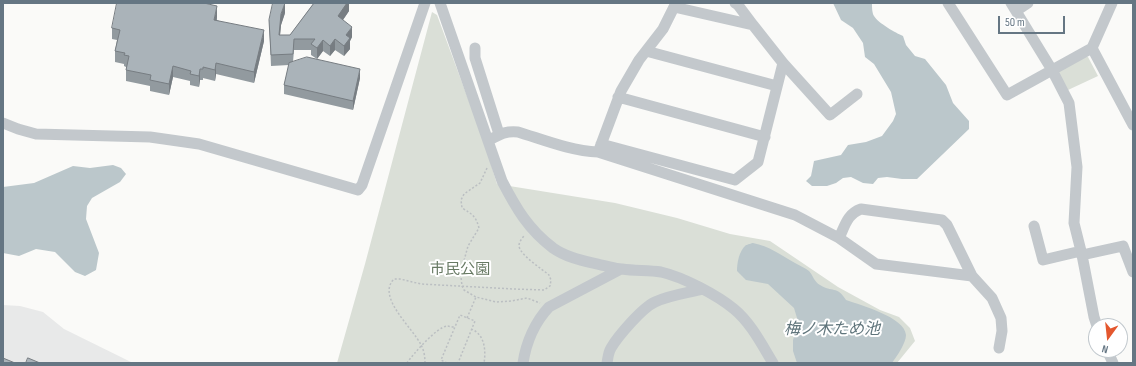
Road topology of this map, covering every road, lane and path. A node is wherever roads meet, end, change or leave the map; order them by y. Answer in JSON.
{"nodes":[{"id":1,"x":425,"y":3,"type":"edge"},
{"id":2,"x":735,"y":3,"type":"edge"},
{"id":3,"x":948,"y":3,"type":"edge"},
{"id":4,"x":1028,"y":3,"type":"edge"},
{"id":5,"x":1112,"y":3,"type":"edge"},
{"id":6,"x":439,"y":4,"type":"edge"},
{"id":7,"x":675,"y":5,"type":"edge"},
{"id":8,"x":1014,"y":7,"type":"edge"},
{"id":9,"x":753,"y":25,"type":"junction"},
{"id":10,"x":476,"y":48,"type":"dead end"},
{"id":11,"x":1092,"y":48,"type":"junction"},
{"id":12,"x":646,"y":51,"type":"junction"},
{"id":13,"x":783,"y":63,"type":"junction"},
{"id":14,"x":1052,"y":70,"type":"junction"},
{"id":15,"x":777,"y":86,"type":"junction"},
{"id":16,"x":857,"y":94,"type":"dead end"},
{"id":17,"x":618,"y":97,"type":"junction"},
{"id":18,"x":3,"y":124,"type":"edge"},
{"id":19,"x":1133,"y":125,"type":"edge"},
{"id":20,"x":499,"y":134,"type":"junction"},
{"id":21,"x":765,"y":137,"type":"junction"},
{"id":22,"x":488,"y":140,"type":"junction"},
{"id":23,"x":600,"y":148,"type":"junction"},
{"id":24,"x":493,"y":153,"type":"junction"},
{"id":25,"x":1034,"y":226,"type":"dead end"},
{"id":26,"x":531,"y":227,"type":"junction"},
{"id":27,"x":839,"y":238,"type":"junction"},
{"id":28,"x":1081,"y":253,"type":"junction"},
{"id":29,"x":621,"y":269,"type":"junction"},
{"id":30,"x":1133,"y":272,"type":"edge"},
{"id":31,"x":972,"y":276,"type":"junction"},
{"id":32,"x":462,"y":286,"type":"junction"},
{"id":33,"x":703,"y":290,"type":"junction"},
{"id":34,"x":476,"y":297,"type":"junction"},
{"id":35,"x":549,"y":307,"type":"junction"},
{"id":36,"x":467,"y":318,"type":"junction"},
{"id":37,"x":1094,"y":318,"type":"edge"},
{"id":38,"x":454,"y":327,"type":"junction"},
{"id":39,"x":472,"y":330,"type":"junction"},
{"id":40,"x":422,"y":345,"type":"junction"},
{"id":41,"x":999,"y":348,"type":"dead end"},
{"id":42,"x":407,"y":363,"type":"edge"},
{"id":43,"x":425,"y":363,"type":"edge"},
{"id":44,"x":447,"y":363,"type":"edge"},
{"id":45,"x":458,"y":363,"type":"edge"},
{"id":46,"x":484,"y":363,"type":"edge"},
{"id":47,"x":523,"y":363,"type":"edge"},
{"id":48,"x":607,"y":363,"type":"edge"},
{"id":49,"x":773,"y":363,"type":"edge"}],
"edges":[{"from":1,"to":18,"type":"street"},
{"from":2,"to":9,"type":"street"},
{"from":3,"to":14,"type":"street"},
{"from":4,"to":8,"type":"street"},
{"from":5,"to":11,"type":"street"},
{"from":6,"to":22,"type":"street"},
{"from":7,"to":9,"type":"street"},
{"from":7,"to":12,"type":"street"},
{"from":8,"to":14,"type":"street"},
{"from":9,"to":13,"type":"street"},
{"from":10,"to":20,"type":"street"},
{"from":11,"to":14,"type":"street"},
{"from":11,"to":19,"type":"street"},
{"from":12,"to":15,"type":"street"},
{"from":12,"to":17,"type":"street"},
{"from":13,"to":15,"type":"street"},
{"from":13,"to":16,"type":"street"},
{"from":14,"to":28,"type":"street"},
{"from":15,"to":21,"type":"street"},
{"from":17,"to":21,"type":"street"},
{"from":17,"to":23,"type":"street"},
{"from":20,"to":22,"type":"street"},
{"from":20,"to":23,"type":"street"},
{"from":21,"to":23,"type":"street"},
{"from":22,"to":24,"type":"street"},
{"from":23,"to":27,"type":"street"},
{"from":24,"to":26,"type":"street"},
{"from":24,"to":32,"type":"path"},
{"from":25,"to":28,"type":"street"},
{"from":26,"to":29,"type":"street"},
{"from":26,"to":32,"type":"path"},
{"from":27,"to":31,"type":"street"},
{"from":27,"to":31,"type":"street"},
{"from":28,"to":30,"type":"street"},
{"from":28,"to":37,"type":"street"},
{"from":29,"to":33,"type":"street"},
{"from":29,"to":35,"type":"street"},
{"from":31,"to":41,"type":"street"},
{"from":32,"to":34,"type":"path"},
{"from":32,"to":40,"type":"path"},
{"from":33,"to":48,"type":"street"},
{"from":33,"to":49,"type":"street"},
{"from":34,"to":35,"type":"path"},
{"from":34,"to":36,"type":"path"},
{"from":35,"to":47,"type":"street"},
{"from":36,"to":38,"type":"path"},
{"from":36,"to":39,"type":"path"},
{"from":38,"to":40,"type":"path"},
{"from":38,"to":44,"type":"path"},
{"from":39,"to":45,"type":"path"},
{"from":39,"to":46,"type":"path"},
{"from":40,"to":42,"type":"path"},
{"from":40,"to":43,"type":"path"}]}
